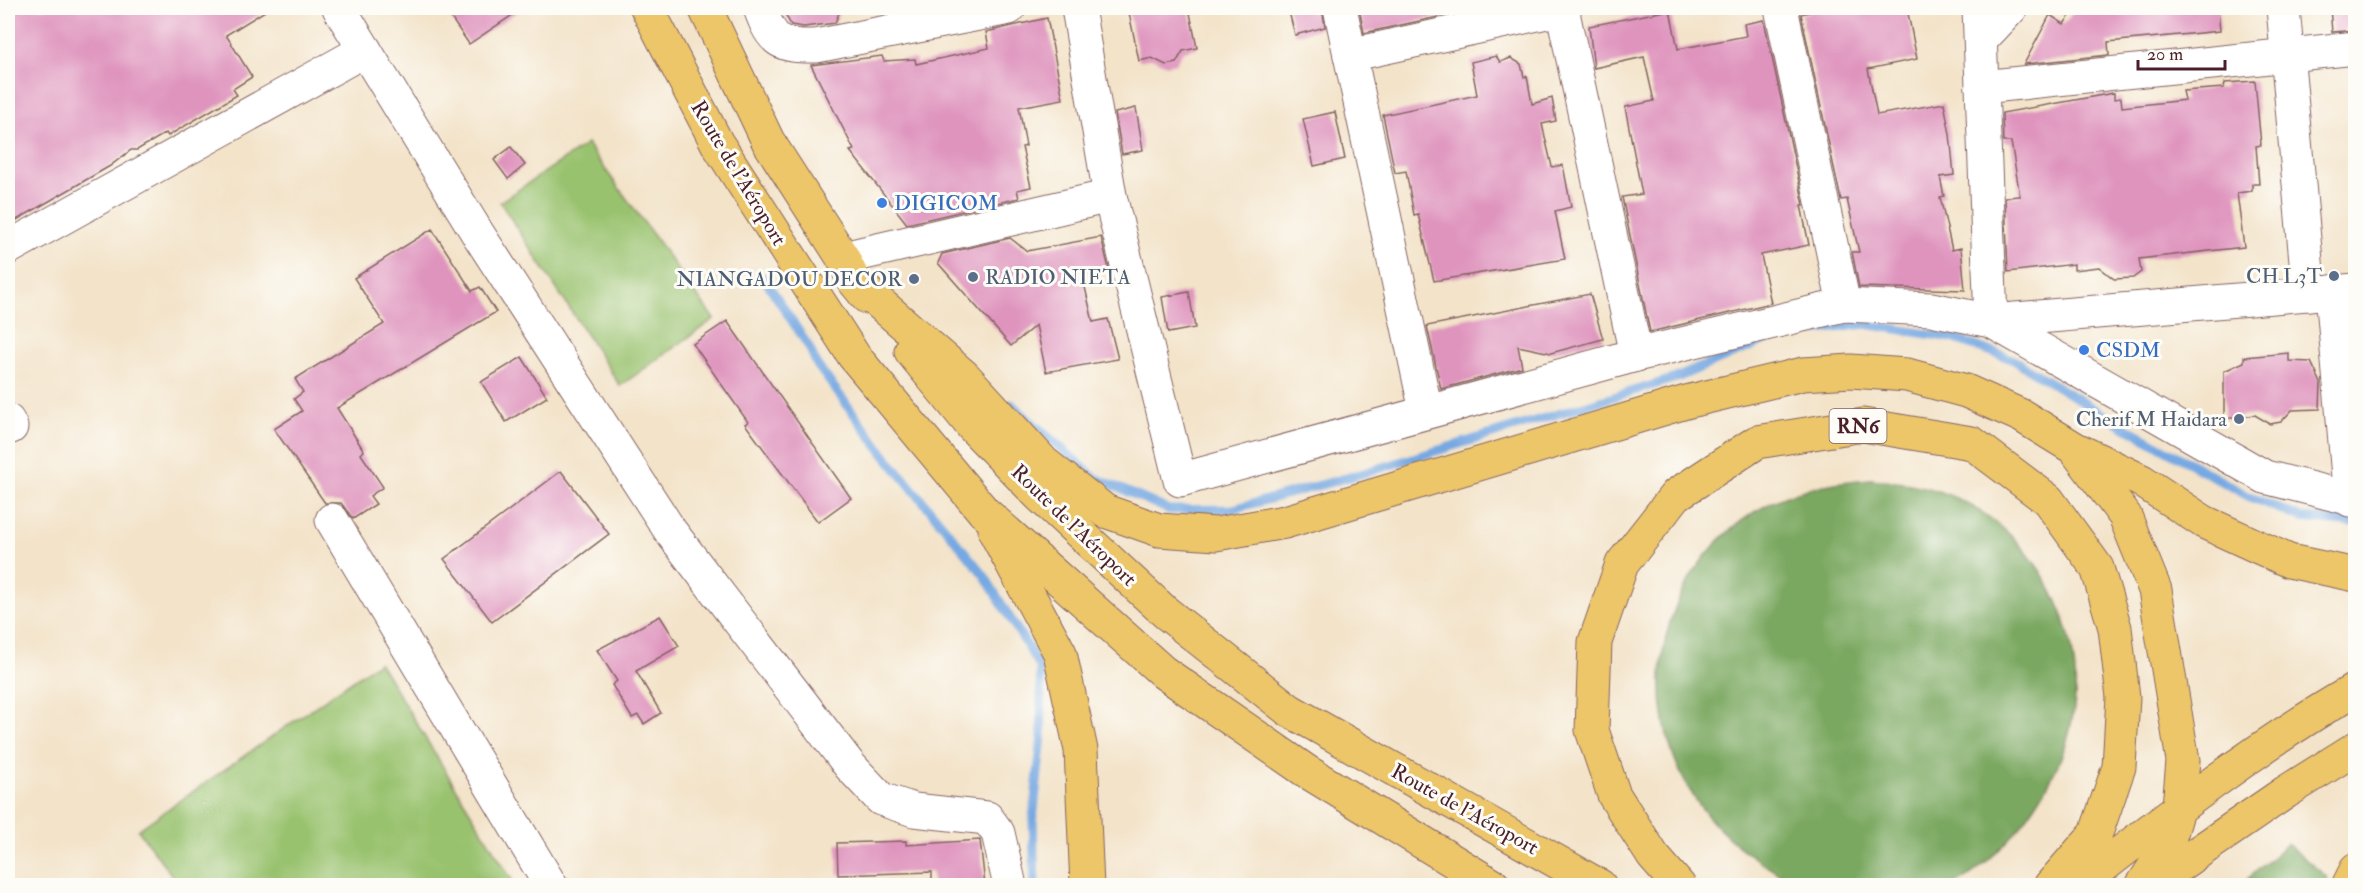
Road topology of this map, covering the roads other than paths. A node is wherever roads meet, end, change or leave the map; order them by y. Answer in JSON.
{"nodes":[{"id":1,"x":339,"y":8,"type":"edge"},
{"id":2,"x":647,"y":8,"type":"edge"},
{"id":3,"x":705,"y":8,"type":"edge"},
{"id":4,"x":760,"y":8,"type":"edge"},
{"id":5,"x":1009,"y":8,"type":"edge"},
{"id":6,"x":1078,"y":8,"type":"edge"},
{"id":7,"x":1340,"y":8,"type":"edge"},
{"id":8,"x":1563,"y":8,"type":"edge"},
{"id":9,"x":1781,"y":8,"type":"edge"},
{"id":10,"x":1979,"y":8,"type":"edge"},
{"id":11,"x":2011,"y":8,"type":"edge"},
{"id":12,"x":2283,"y":8,"type":"edge"},
{"id":13,"x":888,"y":20,"type":"edge"},
{"id":14,"x":1981,"y":40,"type":"junction"},
{"id":15,"x":2355,"y":48,"type":"edge"},
{"id":16,"x":365,"y":50,"type":"junction"},
{"id":17,"x":1350,"y":55,"type":"junction"},
{"id":18,"x":2287,"y":55,"type":"junction"},
{"id":19,"x":1982,"y":87,"type":"junction"},
{"id":20,"x":1110,"y":196,"type":"junction"},
{"id":21,"x":8,"y":248,"type":"edge"},
{"id":22,"x":849,"y":269,"type":"junction"},
{"id":23,"x":2332,"y":292,"type":"edge"},
{"id":24,"x":1844,"y":305,"type":"junction"},
{"id":25,"x":1992,"y":321,"type":"junction"},
{"id":26,"x":1636,"y":355,"type":"junction"},
{"id":27,"x":1426,"y":411,"type":"junction"},
{"id":28,"x":2074,"y":448,"type":"junction"},
{"id":29,"x":2353,"y":500,"type":"edge"},
{"id":30,"x":984,"y":512,"type":"junction"},
{"id":31,"x":332,"y":520,"type":"dead end"},
{"id":32,"x":2355,"y":575,"type":"edge"},
{"id":33,"x":2355,"y":689,"type":"edge"},
{"id":34,"x":2355,"y":748,"type":"edge"},
{"id":35,"x":2179,"y":806,"type":"junction"},
{"id":36,"x":2355,"y":870,"type":"edge"},
{"id":37,"x":551,"y":885,"type":"edge"},
{"id":38,"x":1010,"y":885,"type":"edge"},
{"id":39,"x":1087,"y":885,"type":"edge"},
{"id":40,"x":1494,"y":885,"type":"edge"},
{"id":41,"x":1600,"y":885,"type":"edge"},
{"id":42,"x":1679,"y":885,"type":"edge"},
{"id":43,"x":2050,"y":885,"type":"edge"},
{"id":44,"x":2078,"y":885,"type":"edge"},
{"id":45,"x":2142,"y":885,"type":"edge"},
{"id":46,"x":2149,"y":885,"type":"edge"},
{"id":47,"x":2348,"y":885,"type":"edge"}],
"edges":[{"from":1,"to":16,"type":"street"},
{"from":2,"to":30,"type":"main road","name":"Route de l'Aéroport"},
{"from":3,"to":22,"type":"main road","name":"Route de l'Aéroport"},
{"from":4,"to":13,"type":"street"},
{"from":5,"to":13,"type":"street"},
{"from":6,"to":20,"type":"street"},
{"from":7,"to":17,"type":"street"},
{"from":8,"to":17,"type":"street"},
{"from":8,"to":26,"type":"street"},
{"from":9,"to":24,"type":"street"},
{"from":10,"to":14,"type":"street"},
{"from":11,"to":14,"type":"street"},
{"from":12,"to":18,"type":"street"},
{"from":14,"to":19,"type":"street"},
{"from":15,"to":18,"type":"street"},
{"from":16,"to":21,"type":"street"},
{"from":16,"to":38,"type":"street"},
{"from":17,"to":27,"type":"street"},
{"from":18,"to":19,"type":"street"},
{"from":18,"to":23,"type":"street"},
{"from":19,"to":25,"type":"street"},
{"from":20,"to":22,"type":"street"},
{"from":20,"to":27,"type":"street"},
{"from":22,"to":28,"type":"main road"},
{"from":22,"to":41,"type":"main road","name":"Route de l'Aéroport"},
{"from":23,"to":25,"type":"street"},
{"from":23,"to":29,"type":"street"},
{"from":24,"to":25,"type":"street"},
{"from":24,"to":26,"type":"street"},
{"from":25,"to":29,"type":"street"},
{"from":26,"to":27,"type":"street"},
{"from":28,"to":32,"type":"main road"},
{"from":28,"to":35,"type":"main road"},
{"from":30,"to":39,"type":"main road"},
{"from":30,"to":40,"type":"main road","name":"Route de l'Aéroport"},
{"from":31,"to":37,"type":"street"},
{"from":33,"to":35,"type":"main road"},
{"from":34,"to":46,"type":"main road"},
{"from":35,"to":44,"type":"main road"},
{"from":35,"to":45,"type":"main road"},
{"from":36,"to":47,"type":"main road"},
{"from":42,"to":43,"type":"main road","number":"RN6"}]}
